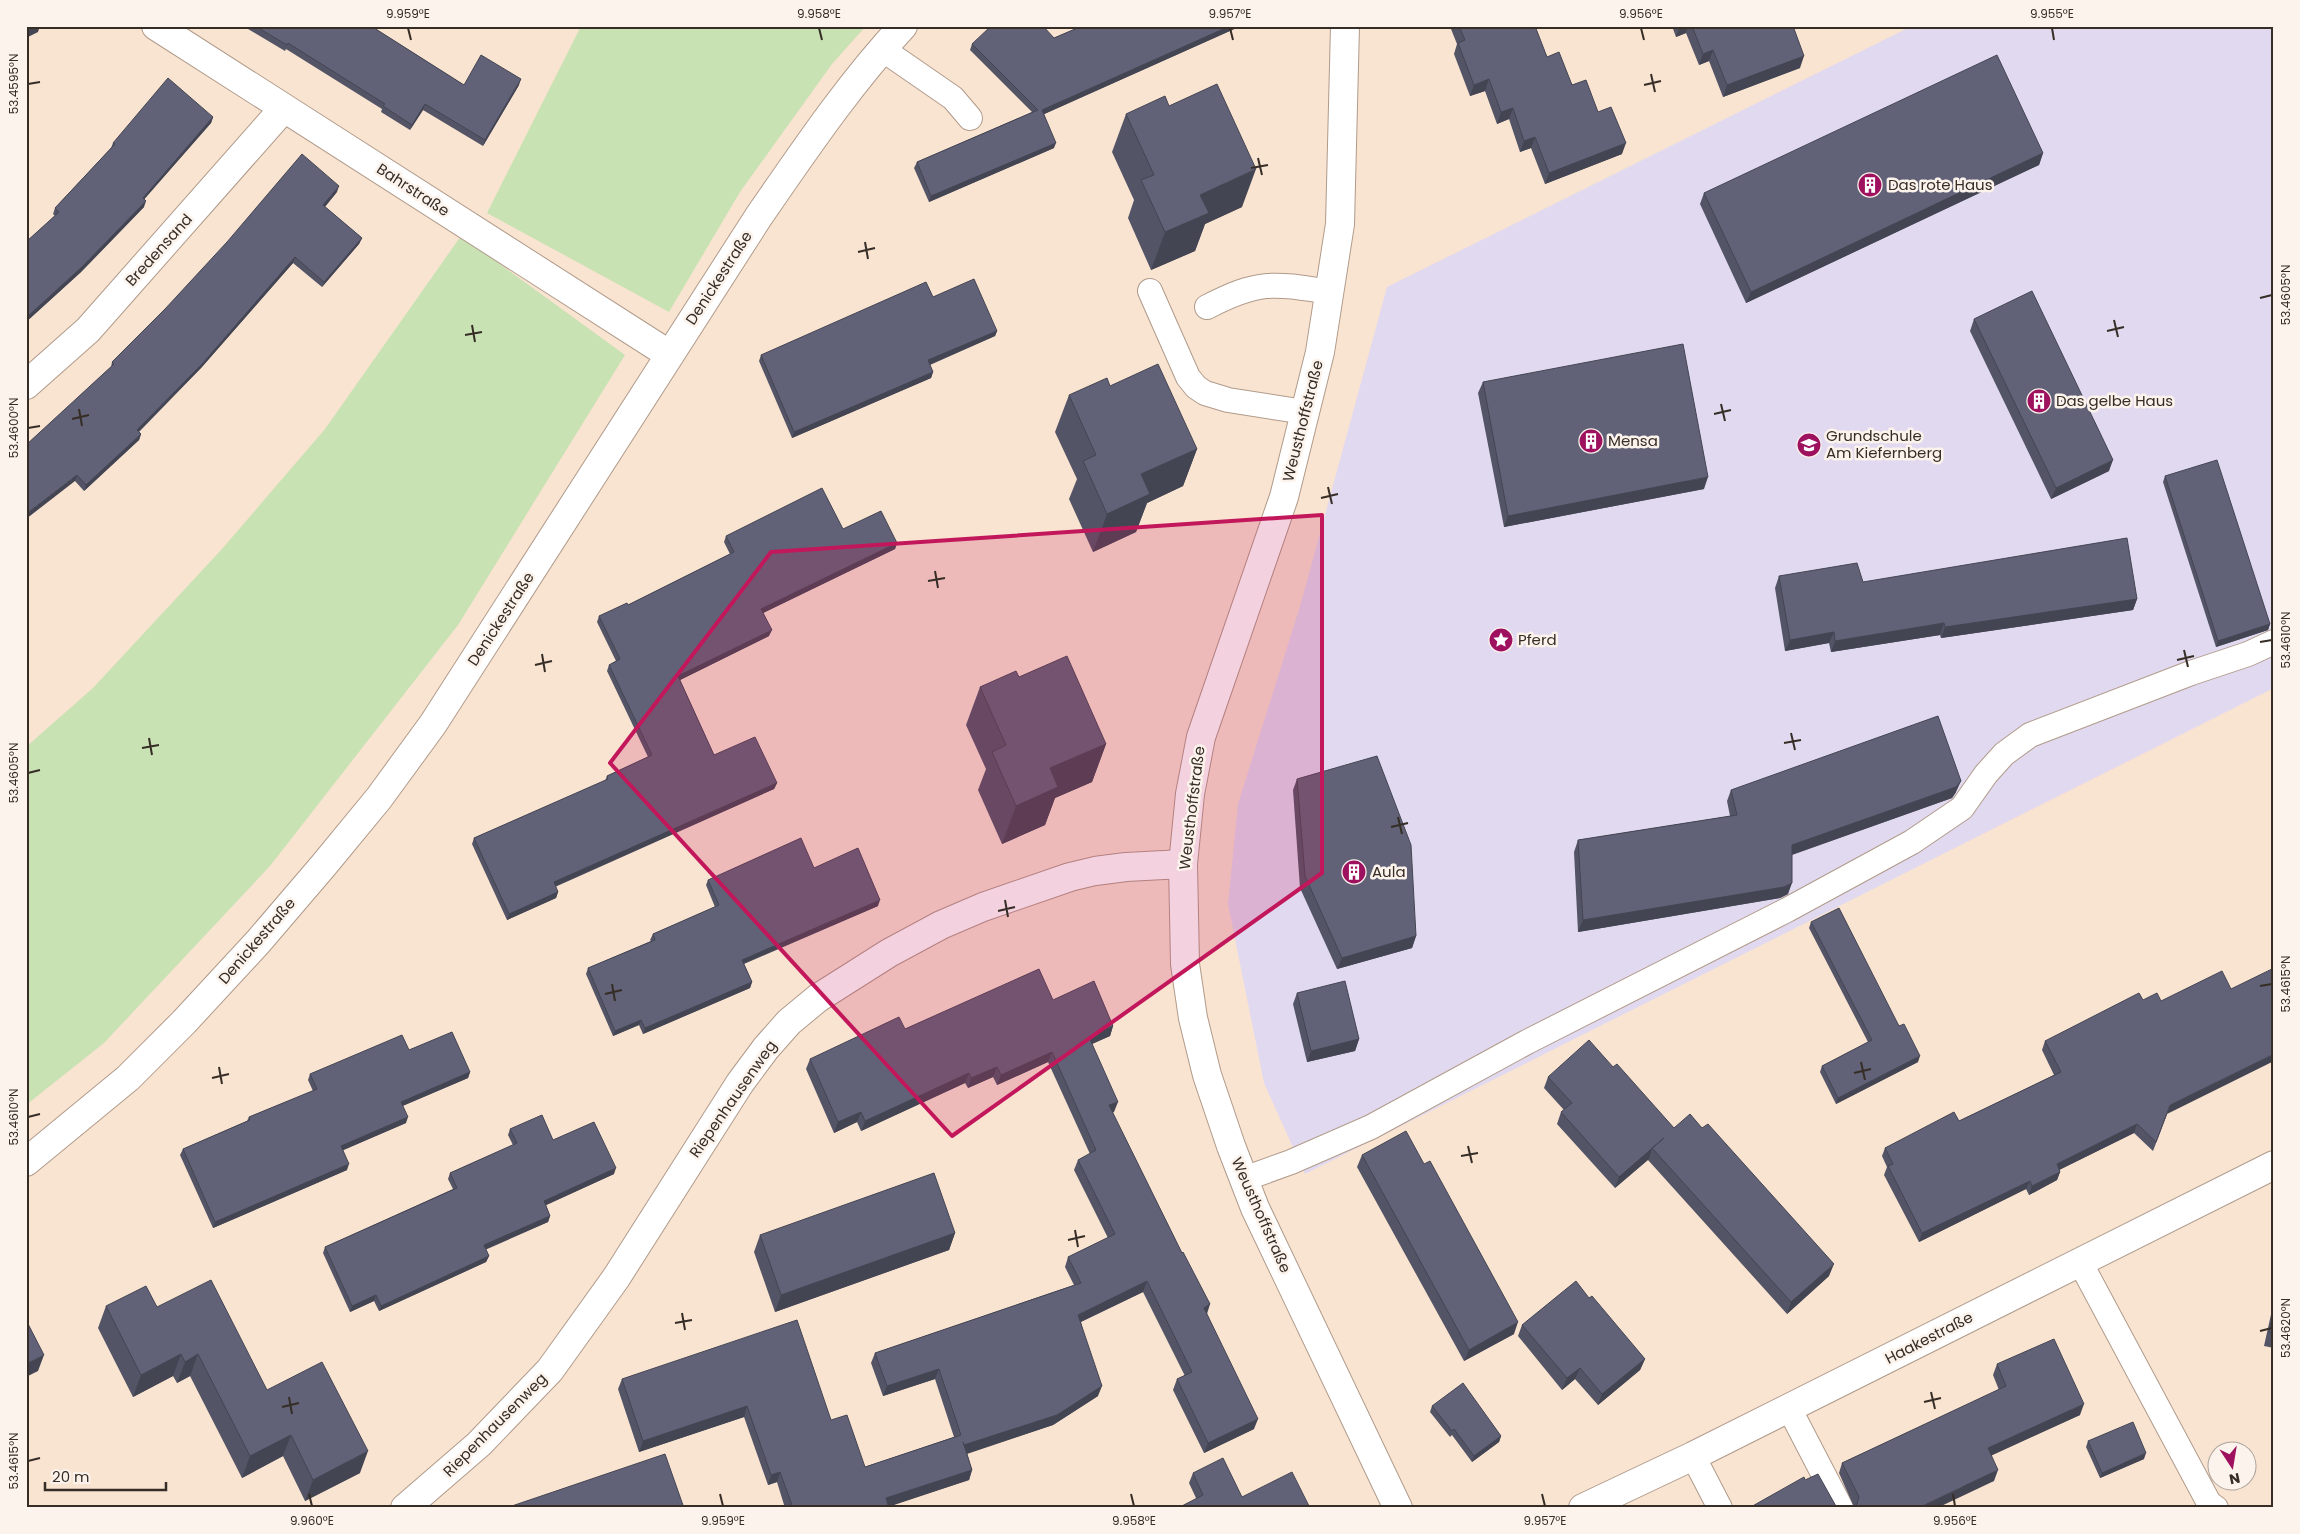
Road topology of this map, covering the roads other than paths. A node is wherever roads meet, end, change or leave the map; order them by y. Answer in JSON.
{"nodes":[{"id":1,"x":156,"y":26,"type":"edge"},
{"id":2,"x":903,"y":26,"type":"edge"},
{"id":3,"x":1344,"y":26,"type":"edge"},
{"id":4,"x":882,"y":48,"type":"junction"},
{"id":5,"x":284,"y":108,"type":"junction"},
{"id":6,"x":970,"y":118,"type":"dead end"},
{"id":7,"x":1150,"y":291,"type":"dead end"},
{"id":8,"x":1330,"y":292,"type":"junction"},
{"id":9,"x":1207,"y":307,"type":"dead end"},
{"id":10,"x":670,"y":354,"type":"junction"},
{"id":11,"x":26,"y":385,"type":"edge"},
{"id":12,"x":1305,"y":412,"type":"junction"},
{"id":13,"x":2274,"y":642,"type":"edge"},
{"id":14,"x":1183,"y":864,"type":"junction"},
{"id":15,"x":28,"y":1158,"type":"edge"},
{"id":16,"x":2274,"y":1165,"type":"edge"},
{"id":17,"x":1244,"y":1179,"type":"junction"},
{"id":18,"x":2080,"y":1262,"type":"junction"},
{"id":19,"x":1789,"y":1408,"type":"junction"},
{"id":20,"x":1693,"y":1456,"type":"junction"},
{"id":21,"x":405,"y":1508,"type":"edge"},
{"id":22,"x":1398,"y":1508,"type":"edge"},
{"id":23,"x":1583,"y":1508,"type":"edge"},
{"id":24,"x":1720,"y":1508,"type":"edge"},
{"id":25,"x":1841,"y":1508,"type":"edge"},
{"id":26,"x":2216,"y":1508,"type":"edge"}],
"edges":[{"from":1,"to":5,"type":"street","name":"Bahrstraße"},
{"from":2,"to":4,"type":"street","name":"Denickestraße"},
{"from":3,"to":8,"type":"street","name":"Weusthoffstraße"},
{"from":4,"to":6,"type":"lane"},
{"from":4,"to":10,"type":"street","name":"Denickestraße"},
{"from":5,"to":10,"type":"street","name":"Bahrstraße"},
{"from":5,"to":11,"type":"street","name":"Bredensand"},
{"from":7,"to":12,"type":"lane"},
{"from":8,"to":9,"type":"lane"},
{"from":8,"to":12,"type":"street","name":"Weusthoffstraße"},
{"from":10,"to":15,"type":"street","name":"Denickestraße"},
{"from":12,"to":14,"type":"street","name":"Weusthoffstraße"},
{"from":13,"to":17,"type":"lane"},
{"from":14,"to":17,"type":"street","name":"Weusthoffstraße"},
{"from":14,"to":21,"type":"street","name":"Riepenhausenweg"},
{"from":16,"to":18,"type":"street","name":"Haakestraße"},
{"from":17,"to":22,"type":"street","name":"Weusthoffstraße"},
{"from":18,"to":19,"type":"street","name":"Haakestraße"},
{"from":18,"to":26,"type":"lane"},
{"from":19,"to":20,"type":"street","name":"Haakestraße"},
{"from":19,"to":25,"type":"lane"},
{"from":20,"to":23,"type":"street","name":"Haakestraße"},
{"from":20,"to":24,"type":"lane"}]}
